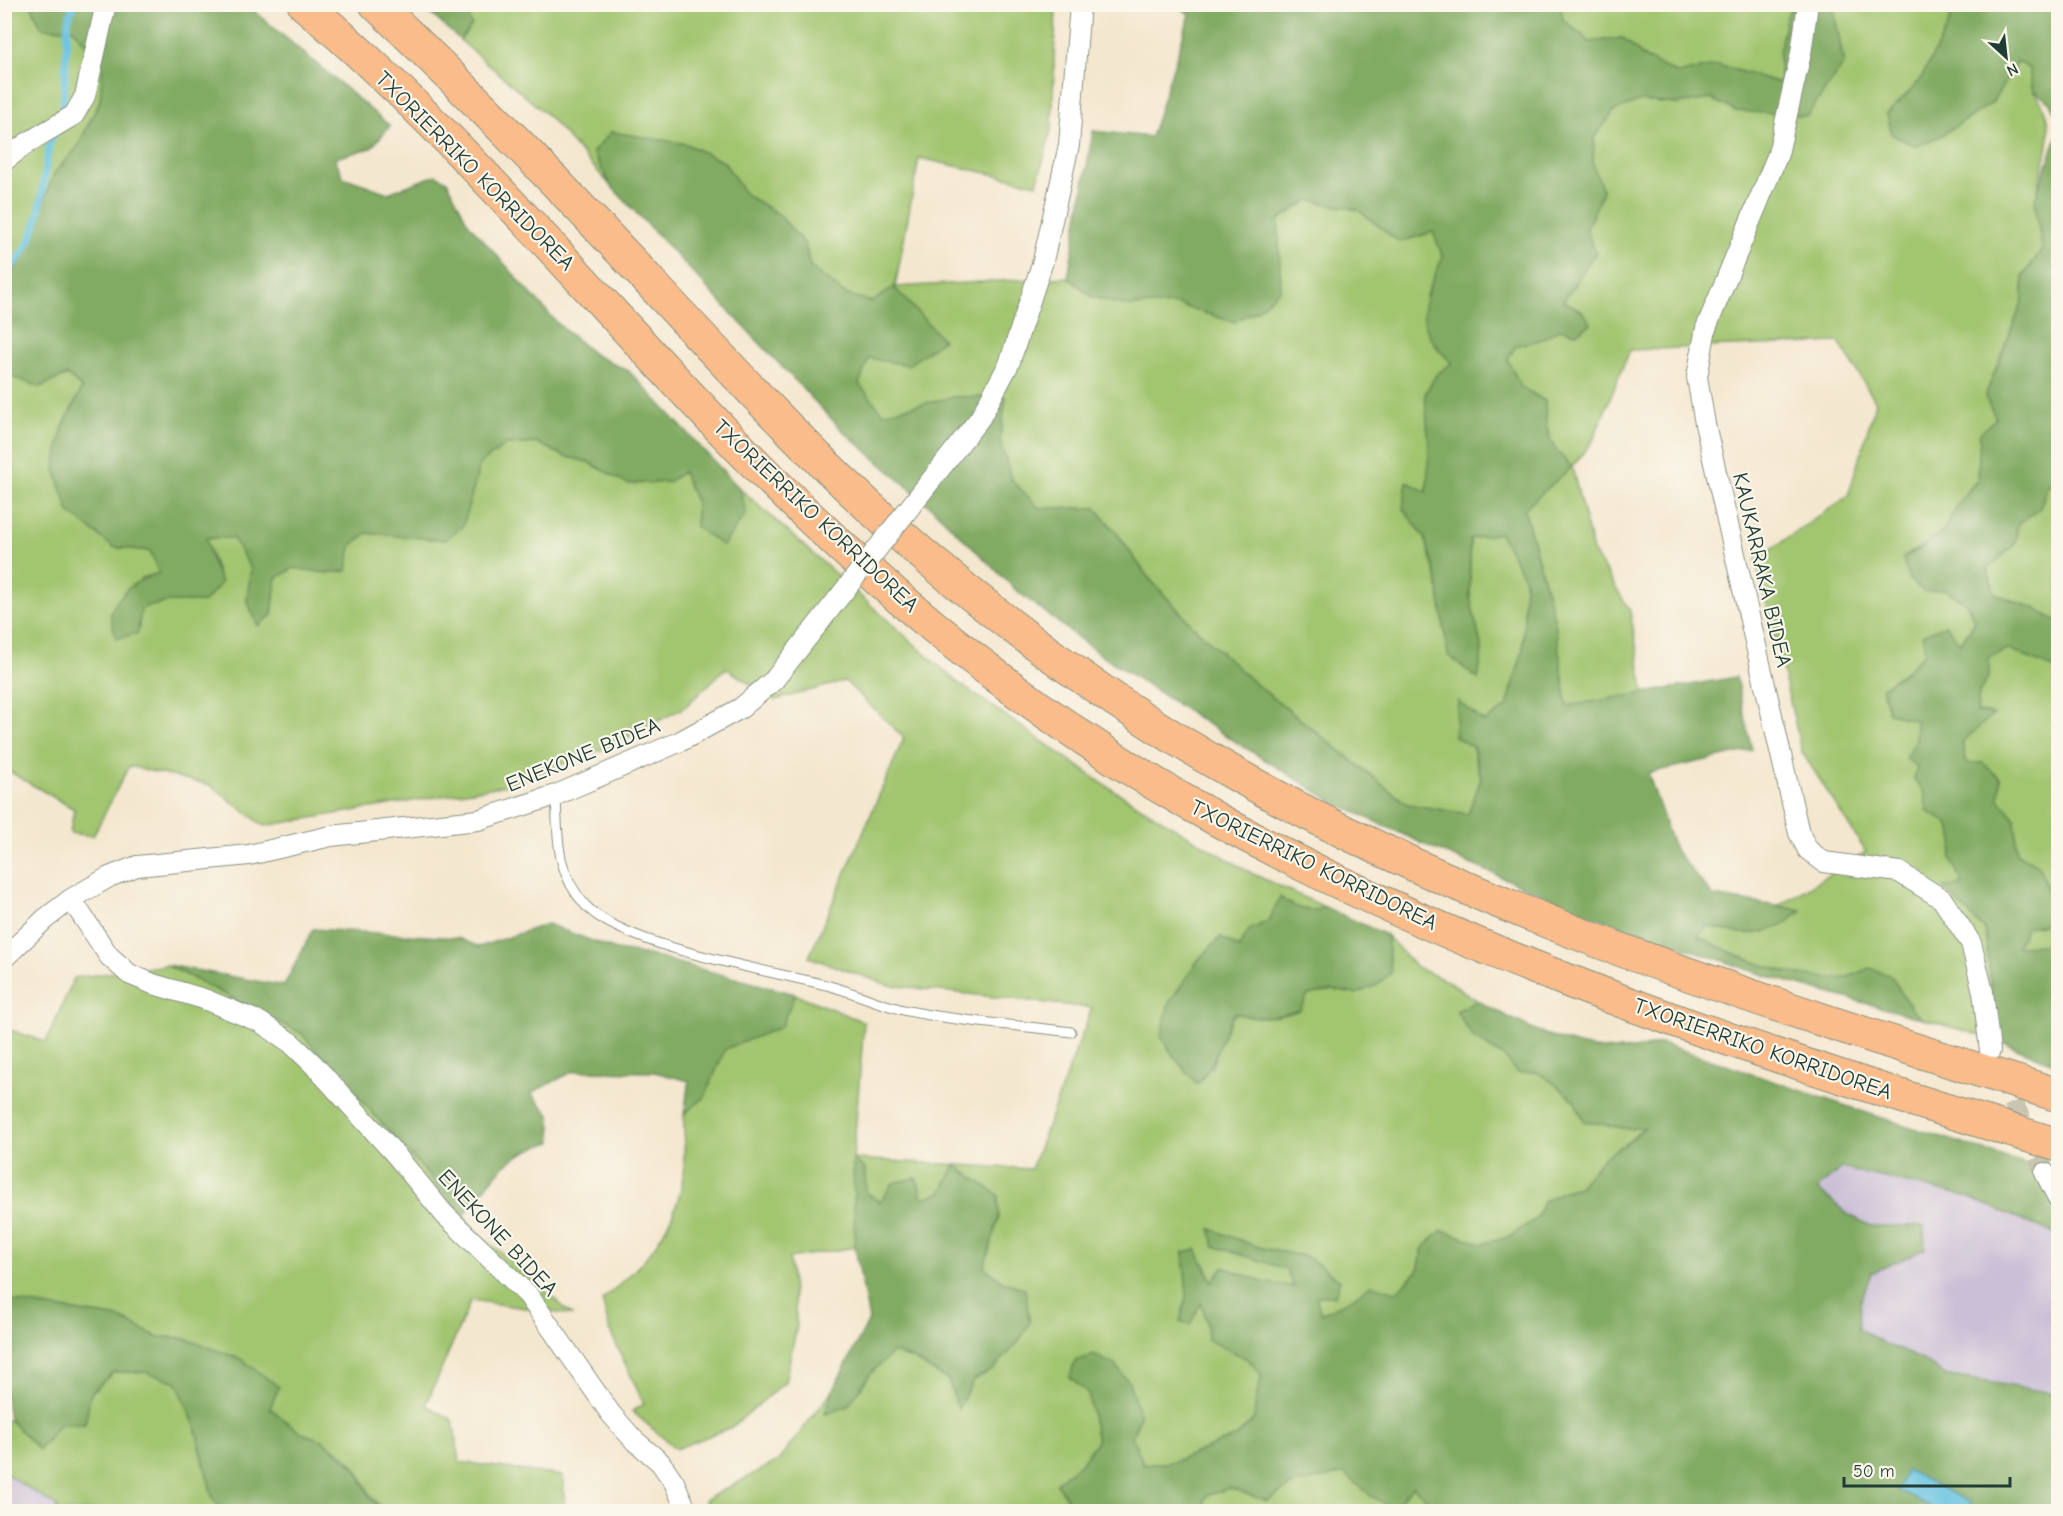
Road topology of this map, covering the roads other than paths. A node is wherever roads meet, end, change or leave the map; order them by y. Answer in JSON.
{"nodes":[{"id":1,"x":106,"y":4,"type":"edge"},
{"id":2,"x":304,"y":4,"type":"edge"},
{"id":3,"x":376,"y":4,"type":"edge"},
{"id":4,"x":1080,"y":4,"type":"edge"},
{"id":5,"x":1808,"y":4,"type":"edge"},
{"id":6,"x":4,"y":161,"type":"edge"},
{"id":7,"x":556,"y":795,"type":"junction"},
{"id":8,"x":71,"y":899,"type":"junction"},
{"id":9,"x":4,"y":957,"type":"edge"},
{"id":10,"x":1071,"y":1032,"type":"dead end"},
{"id":11,"x":1990,"y":1051,"type":"dead end"},
{"id":12,"x":2058,"y":1095,"type":"edge"},
{"id":13,"x":2052,"y":1159,"type":"edge"},
{"id":14,"x":2058,"y":1198,"type":"edge"},
{"id":15,"x":687,"y":1512,"type":"edge"}],
"edges":[{"from":1,"to":6,"type":"street"},
{"from":2,"to":13,"type":"highway","name":"TXORIERRIKO KORRIDOREA"},
{"from":3,"to":12,"type":"highway","name":"TXORIERRIKO KORRIDOREA"},
{"from":4,"to":7,"type":"street","name":"ENEKONE BIDEA","bridge":true},
{"from":5,"to":11,"type":"street","name":"KAUKARRAKA BIDEA"},
{"from":7,"to":8,"type":"street","name":"ENEKONE BIDEA"},
{"from":7,"to":10,"type":"lane"},
{"from":8,"to":9,"type":"street","name":"ENEKONE BIDEA"},
{"from":8,"to":15,"type":"street","name":"ENEKONE BIDEA"},
{"from":13,"to":14,"type":"street"}]}
